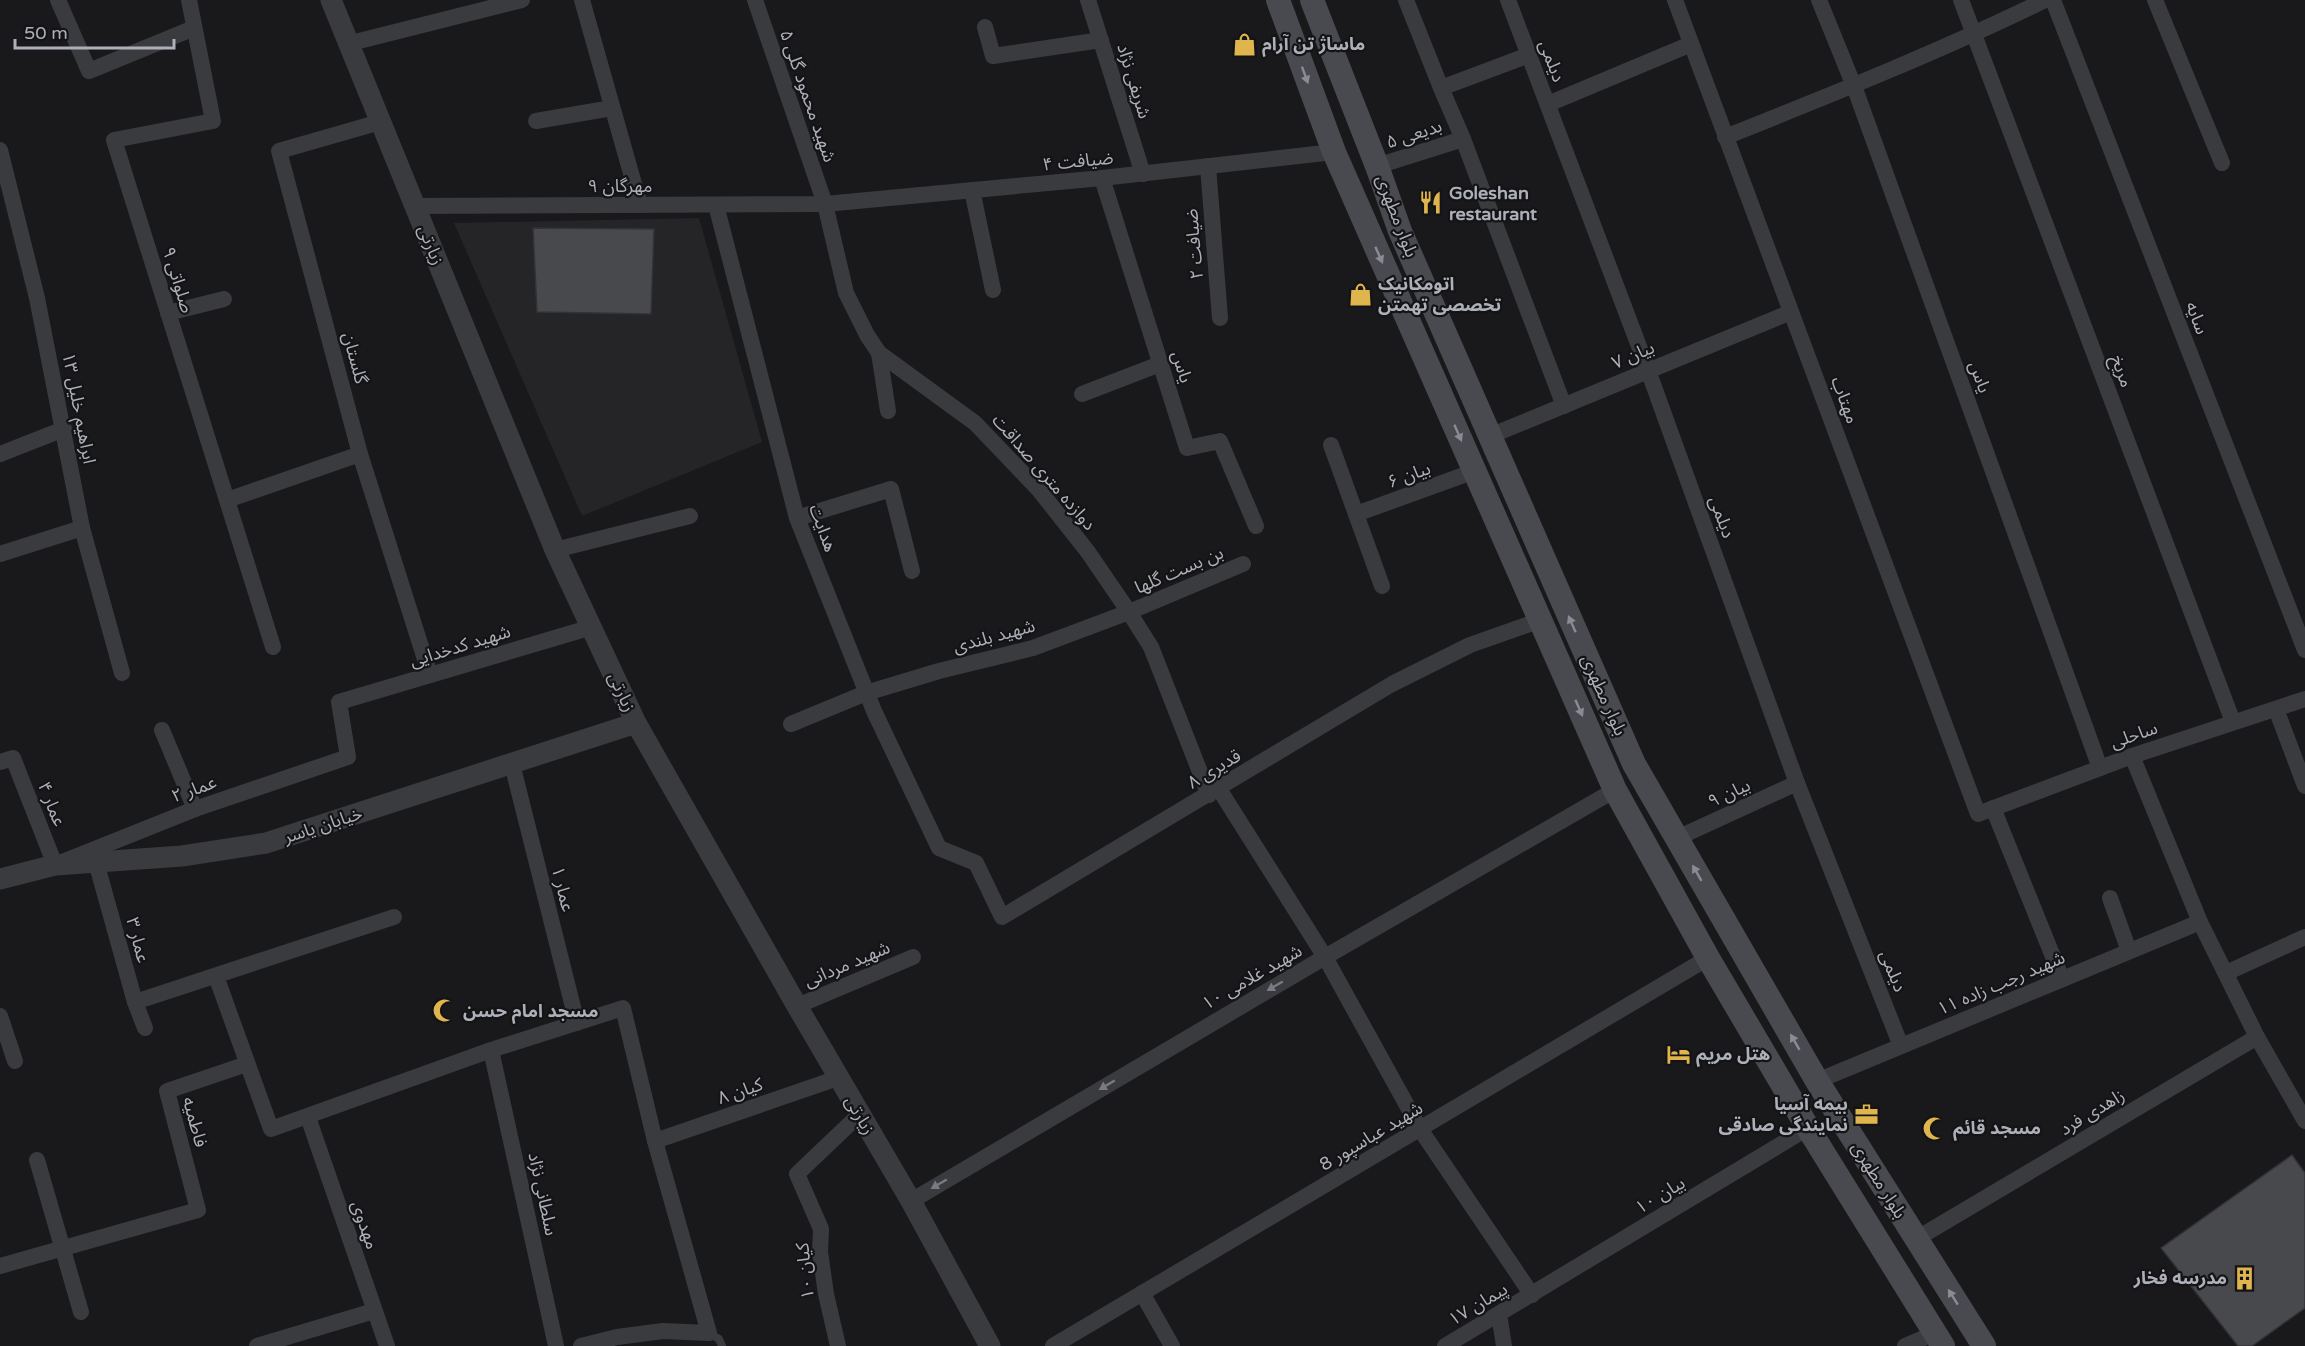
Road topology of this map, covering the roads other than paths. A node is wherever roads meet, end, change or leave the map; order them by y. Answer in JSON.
{"nodes":[{"id":1,"x":58,"y":0,"type":"edge"},
{"id":2,"x":189,"y":0,"type":"edge"},
{"id":3,"x":331,"y":0,"type":"edge"},
{"id":4,"x":522,"y":0,"type":"edge"},
{"id":5,"x":582,"y":0,"type":"edge"},
{"id":6,"x":755,"y":0,"type":"edge"},
{"id":7,"x":1088,"y":0,"type":"edge"},
{"id":8,"x":1278,"y":0,"type":"edge"},
{"id":9,"x":1312,"y":0,"type":"edge"},
{"id":10,"x":1406,"y":0,"type":"edge"},
{"id":11,"x":1508,"y":0,"type":"edge"},
{"id":12,"x":1676,"y":0,"type":"edge"},
{"id":13,"x":1819,"y":0,"type":"edge"},
{"id":14,"x":1961,"y":0,"type":"edge"},
{"id":15,"x":2045,"y":0,"type":"edge"},
{"id":16,"x":2053,"y":0,"type":"edge"},
{"id":17,"x":2155,"y":0,"type":"edge"},
{"id":18,"x":985,"y":27,"type":"dead end"},
{"id":19,"x":194,"y":28,"type":"junction"},
{"id":20,"x":1976,"y":34,"type":"junction"},
{"id":21,"x":1101,"y":40,"type":"junction"},
{"id":22,"x":347,"y":44,"type":"junction"},
{"id":23,"x":1691,"y":44,"type":"junction"},
{"id":24,"x":1529,"y":55,"type":"junction"},
{"id":25,"x":1854,"y":86,"type":"junction"},
{"id":26,"x":1441,"y":88,"type":"junction"},
{"id":27,"x":1548,"y":104,"type":"junction"},
{"id":28,"x":612,"y":108,"type":"junction"},
{"id":29,"x":536,"y":121,"type":"dead end"},
{"id":30,"x":380,"y":122,"type":"junction"},
{"id":31,"x":1725,"y":137,"type":"junction"},
{"id":32,"x":1463,"y":138,"type":"junction"},
{"id":33,"x":0,"y":150,"type":"edge"},
{"id":34,"x":1334,"y":152,"type":"junction"},
{"id":35,"x":2222,"y":163,"type":"dead end"},
{"id":36,"x":1208,"y":166,"type":"junction"},
{"id":37,"x":1377,"y":166,"type":"junction"},
{"id":38,"x":1143,"y":174,"type":"junction"},
{"id":39,"x":1102,"y":178,"type":"junction"},
{"id":40,"x":972,"y":190,"type":"junction"},
{"id":41,"x":825,"y":204,"type":"junction"},
{"id":42,"x":640,"y":205,"type":"junction"},
{"id":43,"x":716,"y":205,"type":"junction"},
{"id":44,"x":416,"y":206,"type":"junction"},
{"id":45,"x":1416,"y":267,"type":"junction"},
{"id":46,"x":1390,"y":281,"type":"junction"},
{"id":47,"x":993,"y":290,"type":"dead end"},
{"id":48,"x":224,"y":299,"type":"dead end"},
{"id":49,"x":1791,"y":312,"type":"junction"},
{"id":50,"x":168,"y":313,"type":"junction"},
{"id":51,"x":1220,"y":318,"type":"dead end"},
{"id":52,"x":879,"y":353,"type":"junction"},
{"id":53,"x":1160,"y":364,"type":"junction"},
{"id":54,"x":1648,"y":370,"type":"junction"},
{"id":55,"x":1082,"y":394,"type":"dead end"},
{"id":56,"x":1564,"y":405,"type":"junction"},
{"id":57,"x":888,"y":411,"type":"dead end"},
{"id":58,"x":64,"y":429,"type":"junction"},
{"id":59,"x":1490,"y":436,"type":"junction"},
{"id":60,"x":1331,"y":445,"type":"dead end"},
{"id":61,"x":0,"y":454,"type":"edge"},
{"id":62,"x":360,"y":454,"type":"junction"},
{"id":63,"x":1475,"y":471,"type":"junction"},
{"id":64,"x":227,"y":500,"type":"junction"},
{"id":65,"x":1356,"y":514,"type":"junction"},
{"id":66,"x":690,"y":516,"type":"dead end"},
{"id":67,"x":797,"y":518,"type":"junction"},
{"id":68,"x":1256,"y":526,"type":"dead end"},
{"id":69,"x":82,"y":528,"type":"junction"},
{"id":70,"x":555,"y":550,"type":"junction"},
{"id":71,"x":0,"y":554,"type":"edge"},
{"id":72,"x":1243,"y":564,"type":"dead end"},
{"id":73,"x":912,"y":571,"type":"dead end"},
{"id":74,"x":1382,"y":586,"type":"dead end"},
{"id":75,"x":1129,"y":612,"type":"junction"},
{"id":76,"x":1541,"y":620,"type":"junction"},
{"id":77,"x":592,"y":627,"type":"junction"},
{"id":78,"x":273,"y":647,"type":"dead end"},
{"id":79,"x":2305,"y":650,"type":"edge"},
{"id":80,"x":122,"y":673,"type":"dead end"},
{"id":81,"x":430,"y":675,"type":"junction"},
{"id":82,"x":866,"y":693,"type":"junction"},
{"id":83,"x":2305,"y":699,"type":"edge"},
{"id":84,"x":2276,"y":709,"type":"junction"},
{"id":85,"x":2233,"y":722,"type":"junction"},
{"id":86,"x":636,"y":723,"type":"junction"},
{"id":87,"x":791,"y":724,"type":"dead end"},
{"id":88,"x":162,"y":730,"type":"dead end"},
{"id":89,"x":2132,"y":756,"type":"junction"},
{"id":90,"x":348,"y":757,"type":"joint"},
{"id":91,"x":6,"y":760,"type":"edge"},
{"id":92,"x":512,"y":765,"type":"junction"},
{"id":93,"x":2100,"y":768,"type":"junction"},
{"id":94,"x":1797,"y":783,"type":"junction"},
{"id":95,"x":2305,"y":786,"type":"edge"},
{"id":96,"x":1615,"y":790,"type":"junction"},
{"id":97,"x":1214,"y":792,"type":"junction"},
{"id":98,"x":195,"y":809,"type":"junction"},
{"id":99,"x":1986,"y":811,"type":"junction"},
{"id":100,"x":1677,"y":838,"type":"junction"},
{"id":101,"x":939,"y":848,"type":"joint"},
{"id":102,"x":96,"y":862,"type":"junction"},
{"id":103,"x":55,"y":865,"type":"junction"},
{"id":104,"x":0,"y":879,"type":"edge"},
{"id":105,"x":2110,"y":898,"type":"dead end"},
{"id":106,"x":394,"y":917,"type":"dead end"},
{"id":107,"x":2200,"y":922,"type":"junction"},
{"id":108,"x":2305,"y":937,"type":"edge"},
{"id":109,"x":2129,"y":951,"type":"junction"},
{"id":110,"x":913,"y":957,"type":"dead end"},
{"id":111,"x":1325,"y":957,"type":"junction"},
{"id":112,"x":1708,"y":958,"type":"junction"},
{"id":113,"x":2226,"y":973,"type":"junction"},
{"id":114,"x":216,"y":975,"type":"junction"},
{"id":115,"x":2062,"y":979,"type":"junction"},
{"id":116,"x":135,"y":1002,"type":"junction"},
{"id":117,"x":796,"y":1006,"type":"junction"},
{"id":118,"x":0,"y":1016,"type":"edge"},
{"id":119,"x":577,"y":1023,"type":"junction"},
{"id":120,"x":145,"y":1028,"type":"dead end"},
{"id":121,"x":2257,"y":1037,"type":"junction"},
{"id":122,"x":1901,"y":1046,"type":"junction"},
{"id":123,"x":491,"y":1050,"type":"junction"},
{"id":124,"x":15,"y":1061,"type":"dead end"},
{"id":125,"x":247,"y":1064,"type":"junction"},
{"id":126,"x":838,"y":1078,"type":"junction"},
{"id":127,"x":1817,"y":1081,"type":"junction"},
{"id":128,"x":860,"y":1114,"type":"junction"},
{"id":129,"x":308,"y":1117,"type":"junction"},
{"id":130,"x":2305,"y":1121,"type":"edge"},
{"id":131,"x":1808,"y":1128,"type":"junction"},
{"id":132,"x":1420,"y":1129,"type":"junction"},
{"id":133,"x":655,"y":1141,"type":"junction"},
{"id":134,"x":37,"y":1160,"type":"dead end"},
{"id":135,"x":911,"y":1201,"type":"junction"},
{"id":136,"x":1916,"y":1239,"type":"junction"},
{"id":137,"x":63,"y":1248,"type":"junction"},
{"id":138,"x":0,"y":1266,"type":"edge"},
{"id":139,"x":1142,"y":1293,"type":"junction"},
{"id":140,"x":1532,"y":1295,"type":"junction"},
{"id":141,"x":374,"y":1311,"type":"junction"},
{"id":142,"x":81,"y":1312,"type":"dead end"},
{"id":143,"x":1499,"y":1314,"type":"junction"},
{"id":144,"x":709,"y":1333,"type":"junction"},
{"id":145,"x":1939,"y":1339,"type":"edge"},
{"id":146,"x":618,"y":1341,"type":"edge"},
{"id":147,"x":257,"y":1346,"type":"edge"},
{"id":148,"x":387,"y":1346,"type":"edge"},
{"id":149,"x":556,"y":1346,"type":"edge"},
{"id":150,"x":581,"y":1346,"type":"edge"},
{"id":151,"x":722,"y":1346,"type":"edge"},
{"id":152,"x":838,"y":1346,"type":"edge"},
{"id":153,"x":990,"y":1346,"type":"edge"},
{"id":154,"x":1053,"y":1346,"type":"edge"},
{"id":155,"x":1172,"y":1346,"type":"edge"},
{"id":156,"x":1445,"y":1346,"type":"edge"},
{"id":157,"x":1504,"y":1346,"type":"edge"},
{"id":158,"x":1905,"y":1346,"type":"edge"},
{"id":159,"x":1984,"y":1346,"type":"edge"}],
"edges":[{"from":1,"to":19,"type":"street"},
{"from":2,"to":19,"type":"street","name":"صلواتی ۹"},
{"from":3,"to":22,"type":"street","name":"زیارتی"},
{"from":4,"to":22,"type":"street"},
{"from":5,"to":28,"type":"street"},
{"from":6,"to":41,"type":"street","name":"شهید محمود گلی ۵"},
{"from":7,"to":21,"type":"street","name":"شریفی نژاد"},
{"from":8,"to":34,"type":"main road","name":"بلوار مطهری","one_way":true},
{"from":9,"to":37,"type":"main road","name":"بلوار مطهری"},
{"from":10,"to":26,"type":"street"},
{"from":11,"to":24,"type":"street","name":"دیلمی"},
{"from":12,"to":23,"type":"street","name":"مهتاب"},
{"from":13,"to":25,"type":"street","name":"یاس"},
{"from":14,"to":20,"type":"street","name":"مریخ"},
{"from":15,"to":20,"type":"street"},
{"from":16,"to":79,"type":"street","name":"سایه"},
{"from":17,"to":35,"type":"street"},
{"from":18,"to":21,"type":"street"},
{"from":19,"to":50,"type":"street","name":"صلواتی ۹"},
{"from":20,"to":25,"type":"street"},
{"from":20,"to":85,"type":"street","name":"مریخ"},
{"from":21,"to":38,"type":"street","name":"شریفی نژاد"},
{"from":22,"to":30,"type":"street","name":"زیارتی"},
{"from":23,"to":27,"type":"street"},
{"from":23,"to":31,"type":"street","name":"مهتاب"},
{"from":24,"to":26,"type":"street"},
{"from":24,"to":27,"type":"street","name":"دیلمی"},
{"from":25,"to":31,"type":"street"},
{"from":25,"to":93,"type":"street","name":"یاس"},
{"from":26,"to":32,"type":"street"},
{"from":27,"to":54,"type":"street","name":"دیلمی"},
{"from":28,"to":29,"type":"street"},
{"from":28,"to":42,"type":"street"},
{"from":30,"to":44,"type":"street","name":"زیارتی"},
{"from":30,"to":62,"type":"street","name":"گلستان"},
{"from":31,"to":49,"type":"street","name":"مهتاب"},
{"from":32,"to":37,"type":"street","name":"بدیعی ۵"},
{"from":32,"to":56,"type":"street"},
{"from":33,"to":58,"type":"street","name":"ابراهیم خلیل ۱۳"},
{"from":34,"to":36,"type":"street","name":"ضیافت ۴"},
{"from":34,"to":46,"type":"main road","name":"بلوار مطهری","one_way":true},
{"from":36,"to":38,"type":"street","name":"ضیافت ۴"},
{"from":36,"to":51,"type":"street","name":"ضیافت ۲"},
{"from":37,"to":45,"type":"main road","name":"بلوار مطهری"},
{"from":38,"to":39,"type":"street","name":"ضیافت ۴"},
{"from":39,"to":40,"type":"street","name":"ضیافت ۴"},
{"from":39,"to":53,"type":"street","name":"یاس"},
{"from":40,"to":41,"type":"street","name":"ضیافت ۴"},
{"from":40,"to":47,"type":"street"},
{"from":41,"to":43,"type":"street","name":"مهرگان ۹"},
{"from":41,"to":52,"type":"street","name":"دوازده متری صداقت"},
{"from":42,"to":43,"type":"street","name":"مهرگان ۹"},
{"from":42,"to":44,"type":"street","name":"مهرگان ۹"},
{"from":43,"to":67,"type":"street","name":"هدایت"},
{"from":44,"to":70,"type":"street","name":"زیارتی"},
{"from":45,"to":46,"type":"main road"},
{"from":45,"to":59,"type":"main road","name":"بلوار مطهری"},
{"from":46,"to":63,"type":"main road","name":"بلوار مطهری","one_way":true},
{"from":48,"to":50,"type":"street"},
{"from":49,"to":54,"type":"street","name":"بیان ۷"},
{"from":49,"to":99,"type":"street","name":"مهتاب"},
{"from":50,"to":64,"type":"street","name":"صلواتی ۹"},
{"from":52,"to":57,"type":"street"},
{"from":52,"to":75,"type":"street","name":"دوازده متری صداقت"},
{"from":53,"to":55,"type":"street"},
{"from":53,"to":68,"type":"street","name":"یاس"},
{"from":54,"to":56,"type":"street","name":"بیان ۷"},
{"from":54,"to":94,"type":"street","name":"دیلمی"},
{"from":56,"to":59,"type":"street","name":"بیان ۷"},
{"from":58,"to":61,"type":"street"},
{"from":58,"to":69,"type":"street","name":"ابراهیم خلیل ۱۳"},
{"from":100,"to":59,"type":"main road","name":"بلوار مطهری","one_way":true},
{"from":60,"to":65,"type":"street"},
{"from":62,"to":64,"type":"street"},
{"from":62,"to":81,"type":"street","name":"گلستان"},
{"from":63,"to":65,"type":"street","name":"بیان ۶"},
{"from":63,"to":76,"type":"main road","name":"بلوار مطهری"},
{"from":64,"to":78,"type":"street","name":"صلواتی ۹"},
{"from":65,"to":74,"type":"street"},
{"from":66,"to":70,"type":"street"},
{"from":67,"to":73,"type":"street"},
{"from":67,"to":82,"type":"street","name":"هدایت"},
{"from":69,"to":71,"type":"street"},
{"from":69,"to":80,"type":"street","name":"ابراهیم خلیل ۱۳"},
{"from":70,"to":77,"type":"street","name":"زیارتی"},
{"from":72,"to":75,"type":"street","name":"بن بست گلها"},
{"from":75,"to":82,"type":"street","name":"شهید بلندی"},
{"from":75,"to":97,"type":"street","name":"دوازده متری صداقت"},
{"from":76,"to":96,"type":"main road","name":"بلوار مطهری","one_way":true},
{"from":76,"to":97,"type":"street","name":"قدیری ۸"},
{"from":77,"to":81,"type":"street","name":"شهید کدخدایی"},
{"from":77,"to":86,"type":"street","name":"زیارتی"},
{"from":81,"to":90,"type":"street","name":"شهید کدخدایی"},
{"from":82,"to":87,"type":"street","name":"شهید بلندی"},
{"from":82,"to":101,"type":"street","name":"هدایت"},
{"from":83,"to":84,"type":"street","name":"ساحلی"},
{"from":84,"to":85,"type":"street","name":"ساحلی"},
{"from":84,"to":95,"type":"street"},
{"from":85,"to":89,"type":"street","name":"ساحلی"},
{"from":86,"to":92,"type":"street","name":"خیابان یاسر"},
{"from":86,"to":117,"type":"street","name":"زیارتی"},
{"from":88,"to":98,"type":"street"},
{"from":89,"to":93,"type":"street","name":"ساحلی"},
{"from":89,"to":107,"type":"street"},
{"from":90,"to":98,"type":"street","name":"عمار ۲"},
{"from":91,"to":103,"type":"street","name":"عمار ۴"},
{"from":92,"to":102,"type":"street","name":"خیابان یاسر"},
{"from":92,"to":119,"type":"street","name":"عمار ۱"},
{"from":93,"to":99,"type":"street","name":"ساحلی"},
{"from":94,"to":100,"type":"street","name":"بیان ۹"},
{"from":94,"to":122,"type":"street","name":"دیلمی"},
{"from":96,"to":111,"type":"street","name":"شهید غلامی ۱۰"},
{"from":96,"to":112,"type":"main road","name":"بلوار مطهری"},
{"from":97,"to":101,"type":"street","name":"قدیری ۸"},
{"from":97,"to":111,"type":"street","name":"دوازده متری صداقت"},
{"from":98,"to":103,"type":"street","name":"عمار ۲"},
{"from":99,"to":115,"type":"street","name":"مهتاب"},
{"from":127,"to":100,"type":"main road","name":"بلوار مطهری","one_way":true},
{"from":102,"to":103,"type":"street","name":"خیابان یاسر"},
{"from":102,"to":116,"type":"street","name":"عمار ۳"},
{"from":103,"to":104,"type":"street","name":"خیابان یاسر"},
{"from":105,"to":109,"type":"street"},
{"from":106,"to":114,"type":"street"},
{"from":107,"to":109,"type":"street","name":"شهید رجب زاده ۱۱"},
{"from":107,"to":113,"type":"street"},
{"from":108,"to":113,"type":"street"},
{"from":109,"to":115,"type":"street","name":"شهید رجب زاده ۱۱"},
{"from":110,"to":117,"type":"street","name":"شهید مردانی"},
{"from":111,"to":132,"type":"street","name":"دوازده متری صداقت"},
{"from":111,"to":135,"type":"street","name":"شهید غلامی ۱۰","one_way":true},
{"from":112,"to":131,"type":"main road","name":"بلوار مطهری"},
{"from":112,"to":132,"type":"street","name":"شهید عباسپور 8"},
{"from":113,"to":121,"type":"street"},
{"from":114,"to":116,"type":"street"},
{"from":114,"to":125,"type":"street"},
{"from":115,"to":122,"type":"street","name":"شهید رجب زاده ۱۱"},
{"from":116,"to":120,"type":"street","name":"عمار ۳"},
{"from":117,"to":126,"type":"street","name":"زیارتی"},
{"from":118,"to":124,"type":"street"},
{"from":119,"to":123,"type":"street"},
{"from":119,"to":133,"type":"street"},
{"from":121,"to":130,"type":"street"},
{"from":121,"to":136,"type":"street","name":"زاهدی فرد"},
{"from":122,"to":127,"type":"street","name":"شهید رجب زاده ۱۱"},
{"from":123,"to":129,"type":"street"},
{"from":123,"to":149,"type":"street","name":"سلطانی نژاد"},
{"from":125,"to":129,"type":"street"},
{"from":125,"to":137,"type":"street","name":"فاطمیه"},
{"from":126,"to":128,"type":"street","name":"زیارتی"},
{"from":126,"to":133,"type":"street","name":"کیان ۸"},
{"from":127,"to":136,"type":"main road","name":"بلوار مطهری"},
{"from":128,"to":135,"type":"street","name":"زیارتی"},
{"from":128,"to":152,"type":"street","name":"کیان ۱۰"},
{"from":129,"to":141,"type":"street","name":"مهدوی"},
{"from":131,"to":140,"type":"street","name":"بیان ۱۰"},
{"from":131,"to":145,"type":"main road","name":"بلوار مطهری"},
{"from":132,"to":139,"type":"street","name":"شهید عباسپور 8"},
{"from":132,"to":140,"type":"street","name":"دوازده متری صداقت"},
{"from":133,"to":144,"type":"street"},
{"from":134,"to":137,"type":"street"},
{"from":135,"to":153,"type":"street","name":"زیارتی"},
{"from":159,"to":136,"type":"main road","name":"بلوار مطهری","one_way":true},
{"from":137,"to":138,"type":"street"},
{"from":137,"to":142,"type":"street"},
{"from":139,"to":154,"type":"street","name":"شهید عباسپور 8"},
{"from":139,"to":155,"type":"street"},
{"from":140,"to":143,"type":"street","name":"پیمان ۱۷"},
{"from":141,"to":147,"type":"street"},
{"from":141,"to":148,"type":"street","name":"مهدوی"},
{"from":143,"to":156,"type":"street","name":"پیمان ۱۷"},
{"from":143,"to":157,"type":"street"},
{"from":144,"to":146,"type":"street"},
{"from":144,"to":151,"type":"lane"},
{"from":145,"to":158,"type":"street"},
{"from":146,"to":150,"type":"street"}]}
